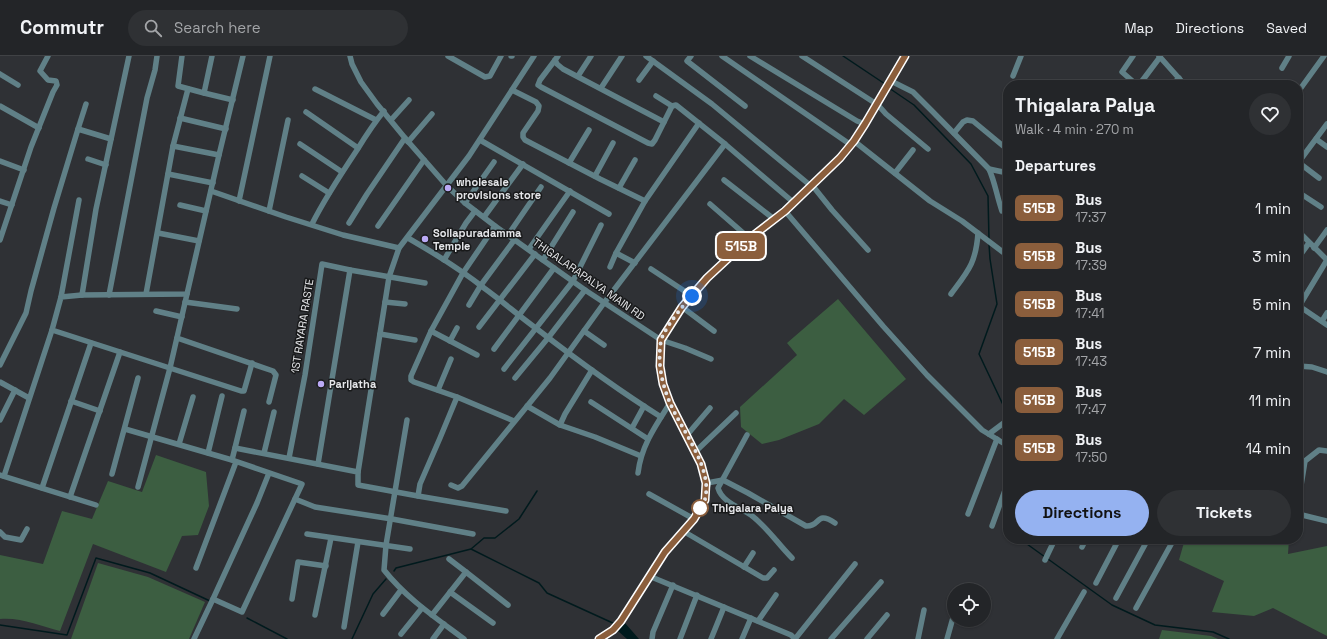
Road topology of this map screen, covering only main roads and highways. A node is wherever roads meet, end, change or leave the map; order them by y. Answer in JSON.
{"nodes":[{"id":1,"x":905,"y":56,"type":"edge"},
{"id":2,"x":599,"y":639,"type":"edge"}],
"edges":[{"from":1,"to":2,"type":"main road"}]}
